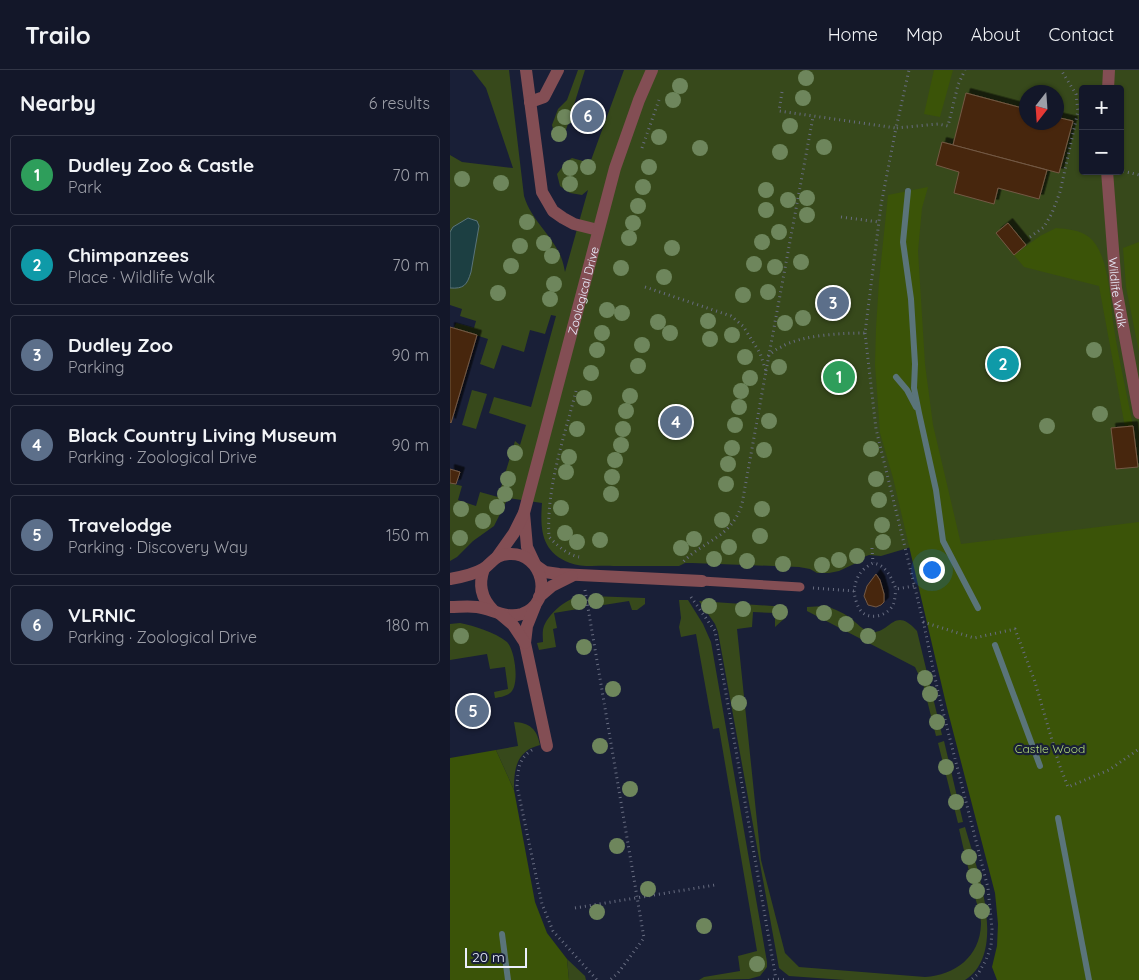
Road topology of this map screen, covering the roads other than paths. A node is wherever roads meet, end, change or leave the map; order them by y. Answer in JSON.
{"nodes":[{"id":1,"x":526,"y":70,"type":"edge"},
{"id":2,"x":558,"y":70,"type":"edge"},
{"id":3,"x":652,"y":70,"type":"edge"},
{"id":4,"x":1108,"y":70,"type":"edge"},
{"id":5,"x":1108,"y":85,"type":"edge"},
{"id":6,"x":530,"y":102,"type":"junction"},
{"id":7,"x":1107,"y":175,"type":"edge"},
{"id":8,"x":598,"y":230,"type":"junction"},
{"id":9,"x":1139,"y":413,"type":"edge"},
{"id":10,"x":524,"y":513,"type":"junction"},
{"id":11,"x":497,"y":557,"type":"junction"},
{"id":12,"x":535,"y":564,"type":"junction"},
{"id":13,"x":484,"y":569,"type":"junction"},
{"id":14,"x":580,"y":576,"type":"junction"},
{"id":15,"x":450,"y":579,"type":"edge"},
{"id":16,"x":702,"y":582,"type":"joint"},
{"id":17,"x":800,"y":587,"type":"road end"},
{"id":18,"x":538,"y":600,"type":"junction"},
{"id":19,"x":450,"y":607,"type":"edge"},
{"id":20,"x":496,"y":611,"type":"junction"},
{"id":21,"x":525,"y":643,"type":"junction"},
{"id":22,"x":546,"y":746,"type":"road end"}],
"edges":[{"from":1,"to":6,"type":"street"},
{"from":2,"to":6,"type":"street"},
{"from":3,"to":8,"type":"street","name":"Zoological Drive"},
{"from":4,"to":5,"type":"street"},
{"from":6,"to":8,"type":"street"},
{"from":7,"to":9,"type":"street","name":"Wildlife Walk"},
{"from":8,"to":10,"type":"street","name":"Zoological Drive"},
{"from":10,"to":11,"type":"street","name":"Zoological Drive"},
{"from":10,"to":12,"type":"street","name":"Zoological Drive"},
{"from":11,"to":12,"type":"street"},
{"from":11,"to":13,"type":"street"},
{"from":12,"to":14,"type":"street"},
{"from":12,"to":18,"type":"street"},
{"from":13,"to":15,"type":"street"},
{"from":13,"to":20,"type":"street"},
{"from":14,"to":16,"type":"street"},
{"from":14,"to":18,"type":"street"},
{"from":16,"to":17,"type":"lane"},
{"from":18,"to":20,"type":"street"},
{"from":18,"to":21,"type":"street"},
{"from":19,"to":20,"type":"street"},
{"from":20,"to":21,"type":"street"},
{"from":21,"to":22,"type":"street"}]}
